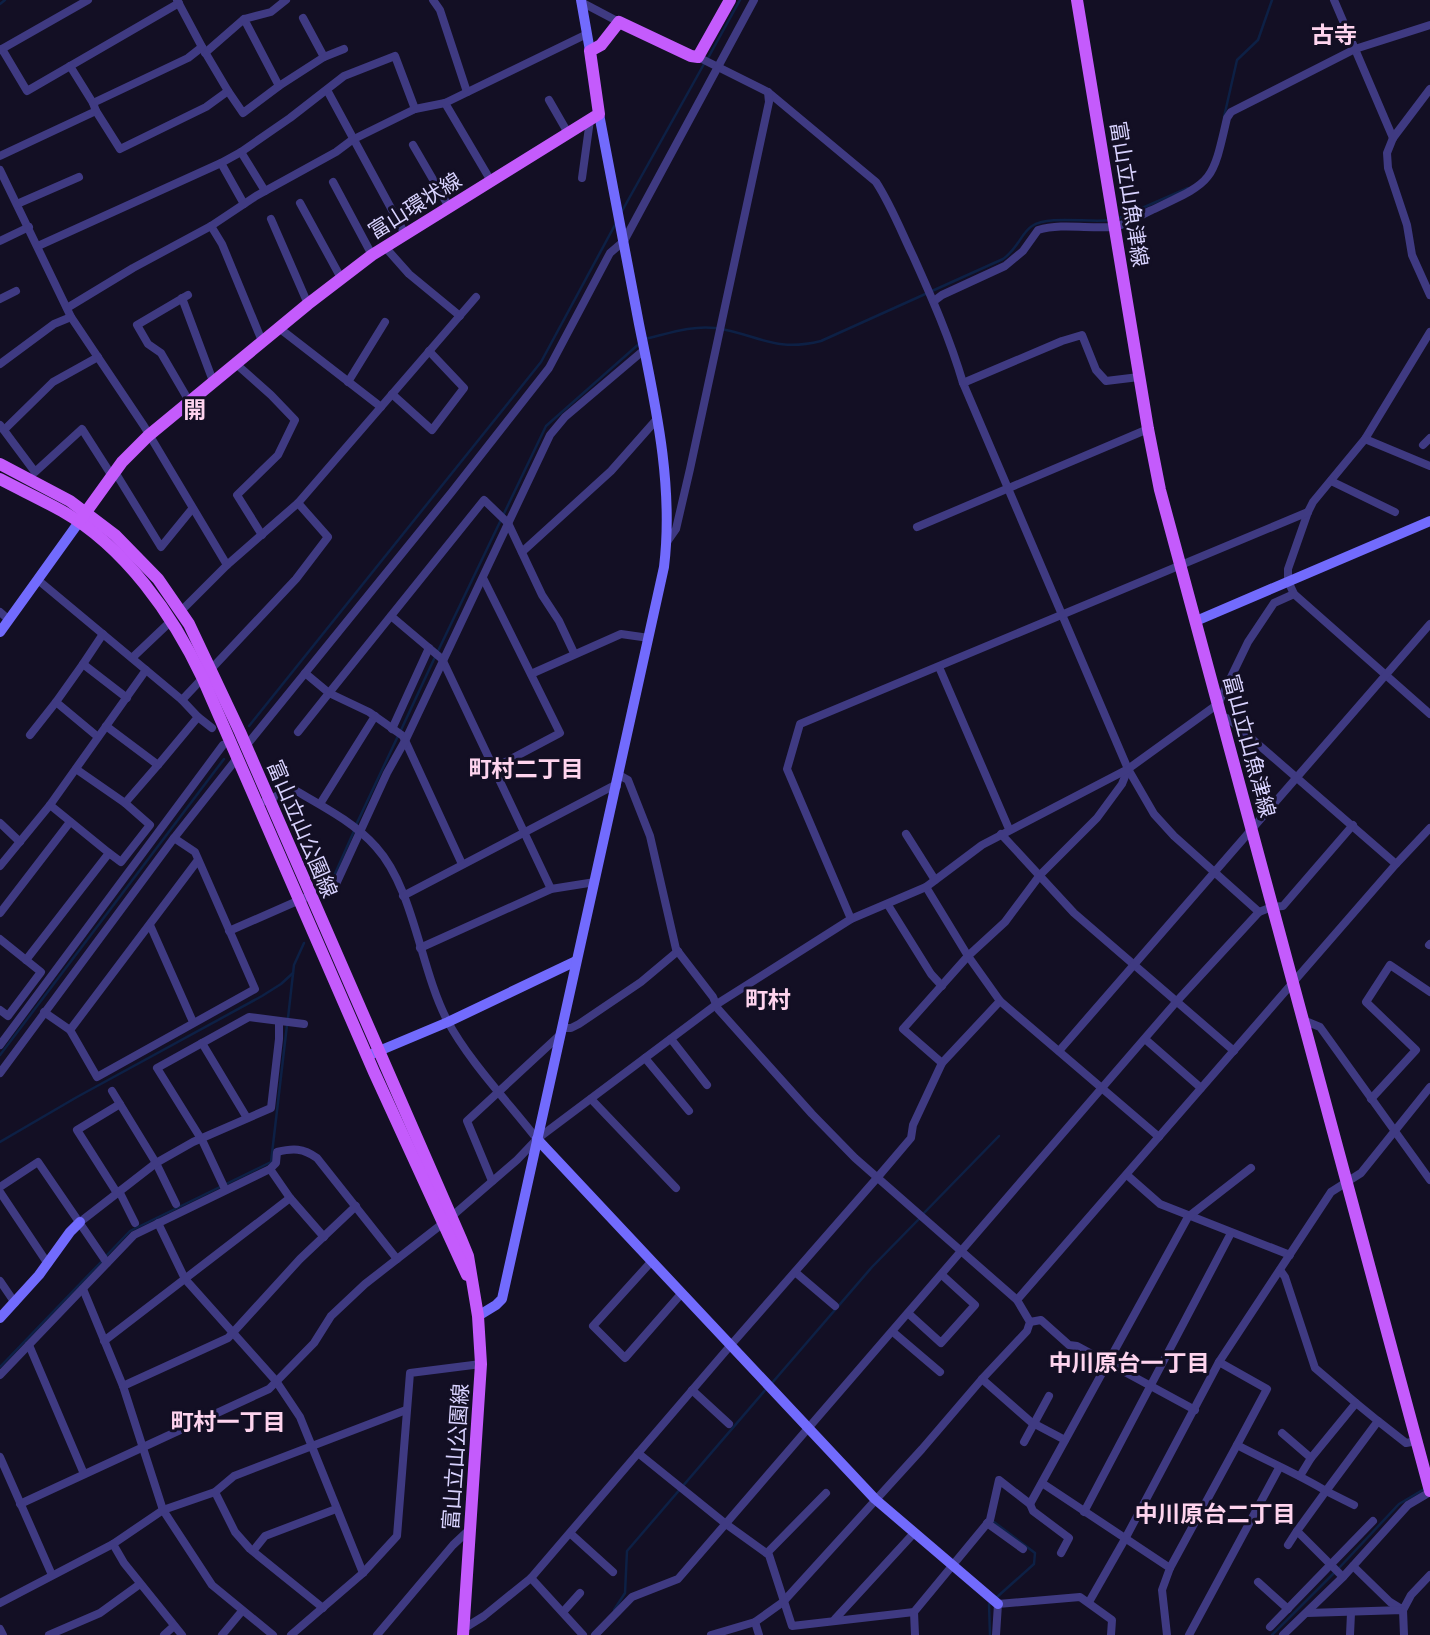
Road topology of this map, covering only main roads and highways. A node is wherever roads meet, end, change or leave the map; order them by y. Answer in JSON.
{"nodes":[{"id":1,"x":730,"y":0,"type":"edge"},
{"id":2,"x":1077,"y":0,"type":"edge"},
{"id":3,"x":0,"y":464,"type":"edge"},
{"id":4,"x":0,"y":479,"type":"edge"},
{"id":5,"x":82,"y":517,"type":"junction"},
{"id":6,"x":263,"y":802,"type":"junction"},
{"id":7,"x":1422,"y":1446,"type":"edge"},
{"id":8,"x":1429,"y":1482,"type":"edge"},
{"id":9,"x":463,"y":1632,"type":"edge"}],
"edges":[{"from":1,"to":5,"type":"main road","name":"富山環状線"},
{"from":2,"to":7,"type":"main road","name":"富山立山魚津線"},
{"from":3,"to":5,"type":"main road","name":"富山立山公園線"},
{"from":4,"to":5,"type":"main road","name":"富山立山公園線"},
{"from":5,"to":6,"type":"main road","name":"富山立山公園線"},
{"from":5,"to":6,"type":"main road","name":"富山立山公園線"},
{"from":6,"to":9,"type":"main road","name":"富山立山公園線"},
{"from":7,"to":8,"type":"main road","name":"富山立山魚津線"}]}
